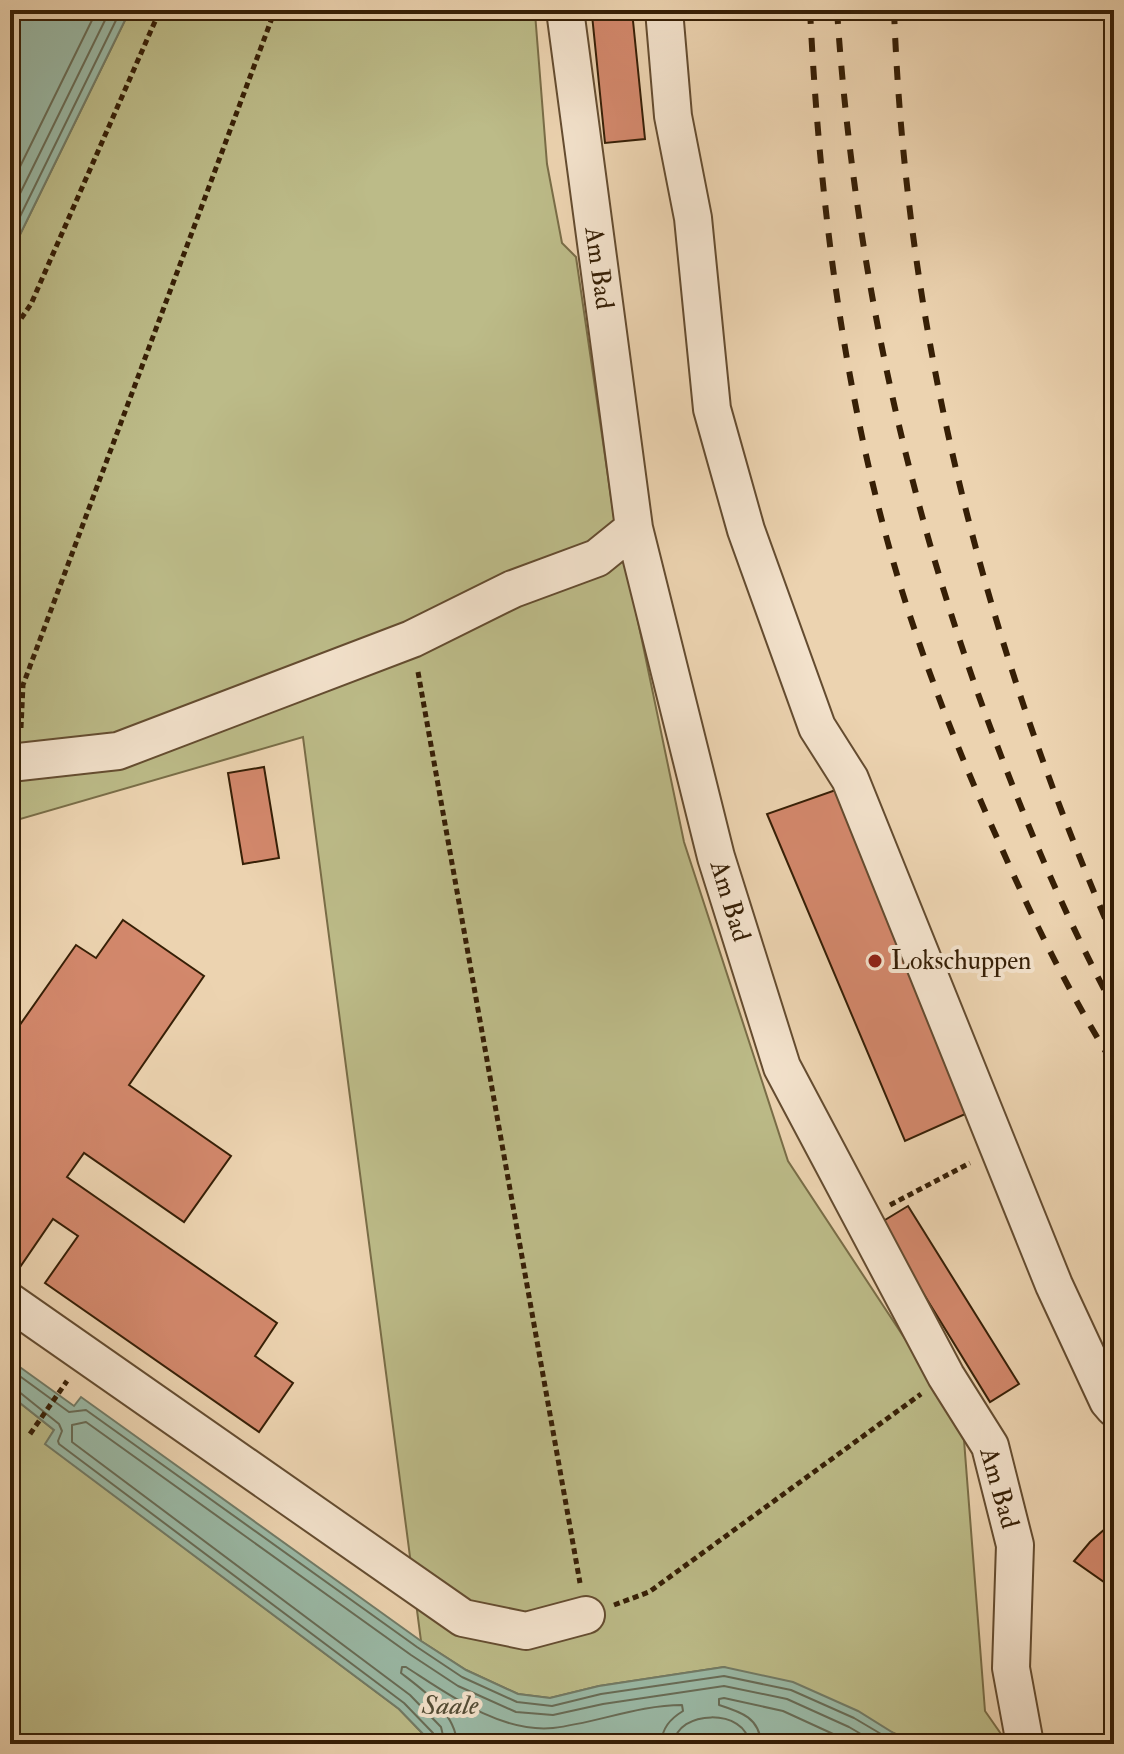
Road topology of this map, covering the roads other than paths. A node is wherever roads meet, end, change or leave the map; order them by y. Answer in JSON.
{"nodes":[{"id":1,"x":565,"y":10,"type":"edge"},
{"id":2,"x":664,"y":10,"type":"edge"},
{"id":3,"x":634,"y":528,"type":"junction"},
{"id":4,"x":14,"y":762,"type":"edge"},
{"id":5,"x":10,"y":1302,"type":"edge"},
{"id":6,"x":1114,"y":1408,"type":"edge"},
{"id":7,"x":586,"y":1615,"type":"road end"},
{"id":8,"x":1025,"y":1744,"type":"edge"}],
"edges":[{"from":1,"to":3,"type":"lane","name":"Am Bad"},
{"from":2,"to":6,"type":"lane"},
{"from":3,"to":4,"type":"lane"},
{"from":3,"to":8,"type":"lane","name":"Am Bad"},
{"from":5,"to":7,"type":"lane"}]}
